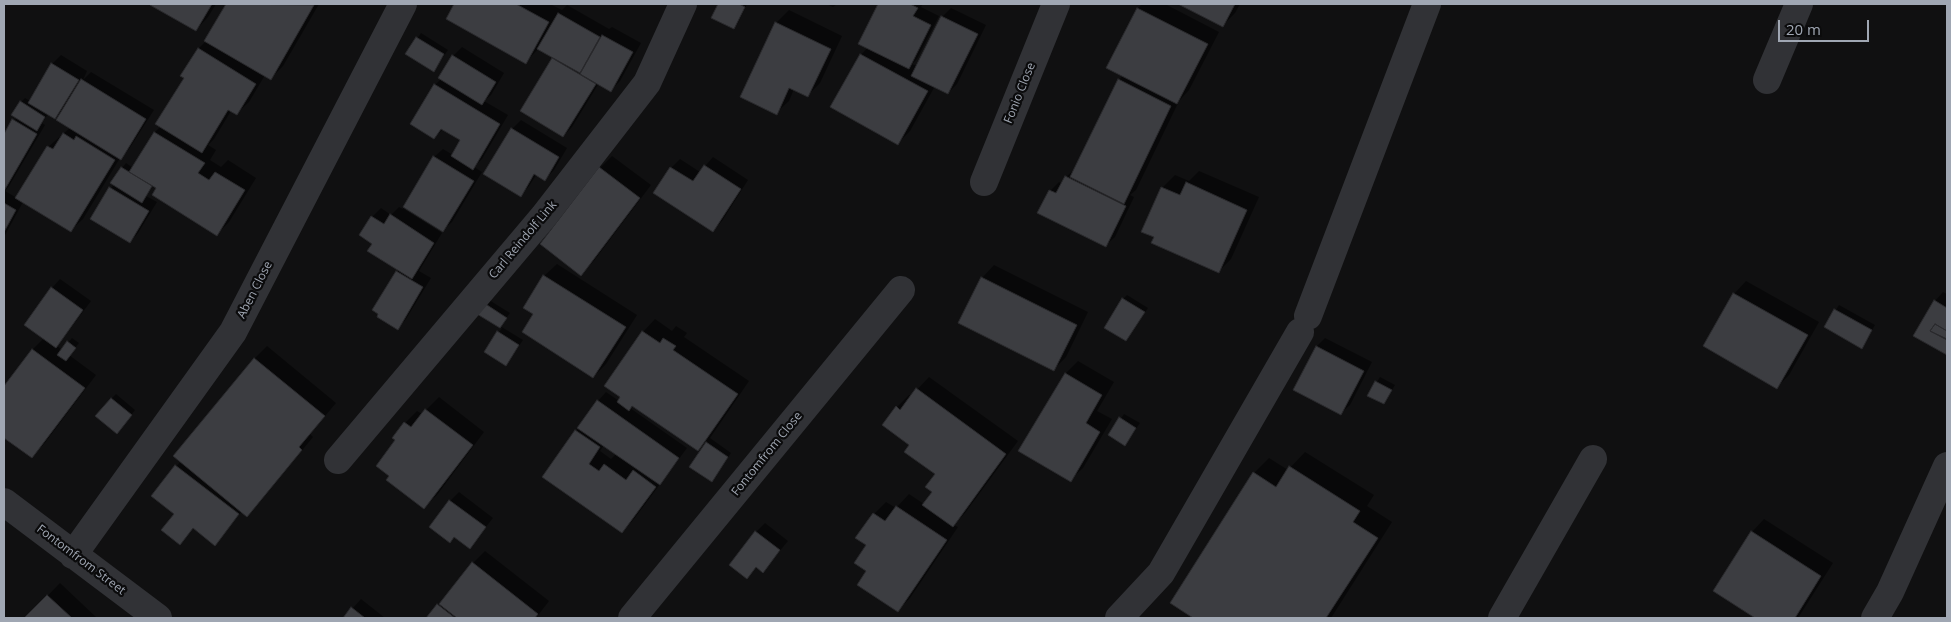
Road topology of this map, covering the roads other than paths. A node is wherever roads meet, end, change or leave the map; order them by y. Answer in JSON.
{"nodes":[{"id":1,"x":403,"y":4,"type":"edge"},
{"id":2,"x":684,"y":4,"type":"edge"},
{"id":3,"x":1056,"y":4,"type":"edge"},
{"id":4,"x":1427,"y":4,"type":"edge"},
{"id":5,"x":1799,"y":4,"type":"edge"},
{"id":6,"x":1767,"y":80,"type":"dead end"},
{"id":7,"x":984,"y":182,"type":"dead end"},
{"id":8,"x":902,"y":290,"type":"dead end"},
{"id":9,"x":1593,"y":459,"type":"dead end"},
{"id":10,"x":338,"y":460,"type":"dead end"},
{"id":11,"x":1947,"y":466,"type":"edge"},
{"id":12,"x":4,"y":502,"type":"edge"},
{"id":13,"x":73,"y":555,"type":"junction"},
{"id":14,"x":155,"y":618,"type":"edge"},
{"id":15,"x":632,"y":618,"type":"edge"},
{"id":16,"x":1119,"y":618,"type":"edge"},
{"id":17,"x":1502,"y":618,"type":"edge"},
{"id":18,"x":1874,"y":618,"type":"edge"}],
"edges":[{"from":1,"to":13,"type":"street","name":"Aben Close"},
{"from":2,"to":10,"type":"street","name":"Carl Reindolf Link"},
{"from":3,"to":7,"type":"street","name":"Fonio Close"},
{"from":4,"to":16,"type":"street"},
{"from":5,"to":6,"type":"street"},
{"from":8,"to":15,"type":"street","name":"Fontomfrom Close"},
{"from":9,"to":17,"type":"street"},
{"from":11,"to":18,"type":"street"},
{"from":12,"to":13,"type":"street","name":"Fontomfrom Street"},
{"from":13,"to":14,"type":"street","name":"Fontomfrom Street"}]}
